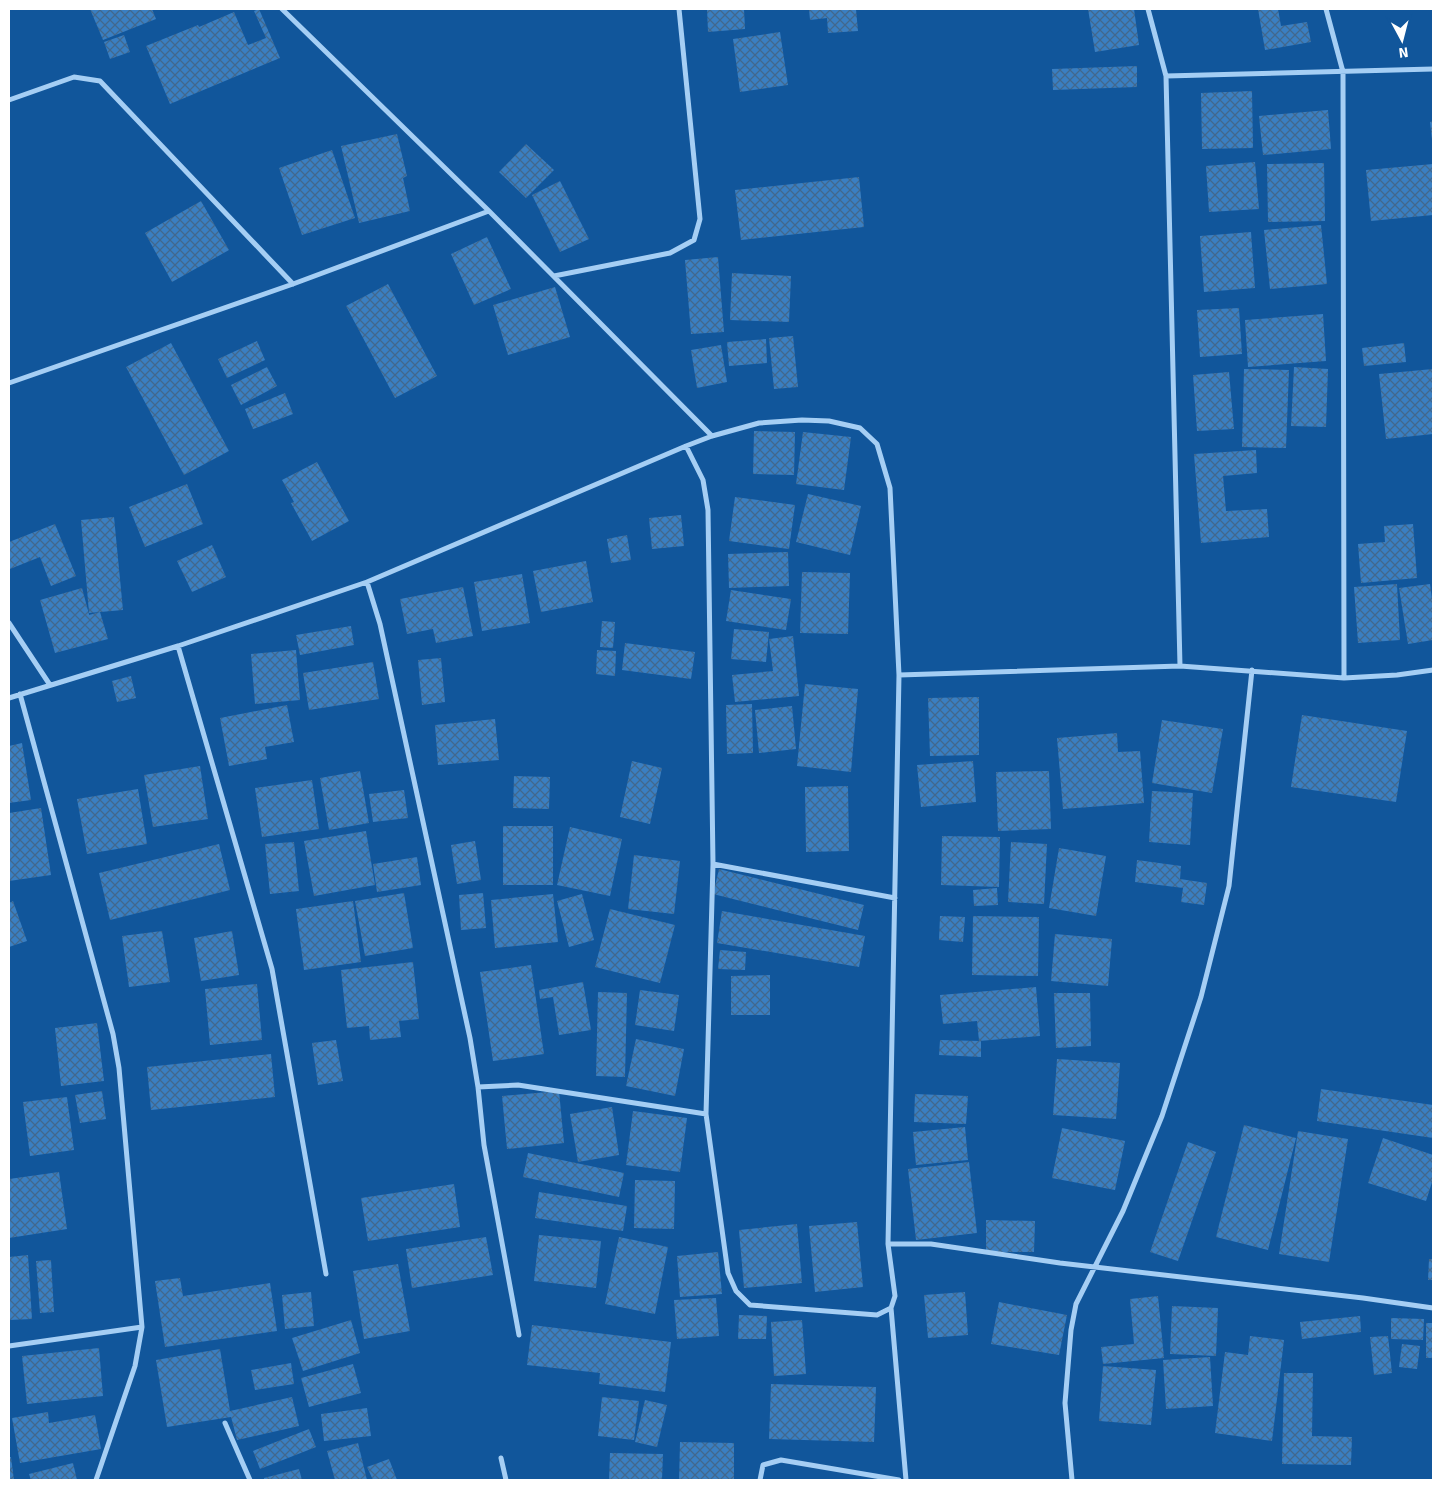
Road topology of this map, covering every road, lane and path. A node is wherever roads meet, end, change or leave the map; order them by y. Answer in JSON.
{"nodes":[{"id":1,"x":282,"y":9,"type":"edge"},
{"id":2,"x":679,"y":9,"type":"edge"},
{"id":3,"x":1148,"y":9,"type":"edge"},
{"id":4,"x":1326,"y":9,"type":"edge"},
{"id":5,"x":1433,"y":68,"type":"edge"},
{"id":6,"x":1343,"y":72,"type":"junction"},
{"id":7,"x":1166,"y":76,"type":"junction"},
{"id":8,"x":9,"y":100,"type":"edge"},
{"id":9,"x":489,"y":211,"type":"junction"},
{"id":10,"x":554,"y":276,"type":"junction"},
{"id":11,"x":293,"y":284,"type":"junction"},
{"id":12,"x":9,"y":382,"type":"edge"},
{"id":13,"x":712,"y":436,"type":"junction"},
{"id":14,"x":686,"y":446,"type":"junction"},
{"id":15,"x":367,"y":582,"type":"junction"},
{"id":16,"x":9,"y":623,"type":"edge"},
{"id":17,"x":178,"y":646,"type":"junction"},
{"id":18,"x":1180,"y":666,"type":"junction"},
{"id":19,"x":1252,"y":670,"type":"junction"},
{"id":20,"x":1433,"y":670,"type":"edge"},
{"id":21,"x":899,"y":675,"type":"junction"},
{"id":22,"x":1344,"y":678,"type":"junction"},
{"id":23,"x":50,"y":685,"type":"junction"},
{"id":24,"x":20,"y":694,"type":"junction"},
{"id":25,"x":9,"y":698,"type":"edge"},
{"id":26,"x":713,"y":864,"type":"junction"},
{"id":27,"x":895,"y":898,"type":"junction"},
{"id":28,"x":478,"y":1087,"type":"junction"},
{"id":29,"x":706,"y":1114,"type":"junction"},
{"id":30,"x":888,"y":1244,"type":"junction"},
{"id":31,"x":1096,"y":1267,"type":"junction"},
{"id":32,"x":326,"y":1274,"type":"dead end"},
{"id":33,"x":891,"y":1308,"type":"junction"},
{"id":34,"x":1433,"y":1308,"type":"edge"},
{"id":35,"x":142,"y":1327,"type":"junction"},
{"id":36,"x":519,"y":1336,"type":"dead end"},
{"id":37,"x":9,"y":1346,"type":"edge"},
{"id":38,"x":224,"y":1423,"type":"dead end"},
{"id":39,"x":502,"y":1458,"type":"dead end"},
{"id":40,"x":96,"y":1480,"type":"edge"},
{"id":41,"x":250,"y":1480,"type":"edge"},
{"id":42,"x":506,"y":1480,"type":"edge"},
{"id":43,"x":760,"y":1480,"type":"edge"},
{"id":44,"x":899,"y":1480,"type":"edge"},
{"id":45,"x":906,"y":1480,"type":"edge"},
{"id":46,"x":1072,"y":1480,"type":"edge"}],
"edges":[{"from":1,"to":9,"type":"street"},
{"from":2,"to":10,"type":"street"},
{"from":3,"to":7,"type":"street"},
{"from":4,"to":6,"type":"street"},
{"from":5,"to":6,"type":"street"},
{"from":6,"to":7,"type":"street"},
{"from":6,"to":22,"type":"street"},
{"from":7,"to":18,"type":"street"},
{"from":8,"to":11,"type":"street"},
{"from":9,"to":10,"type":"street"},
{"from":9,"to":11,"type":"street"},
{"from":10,"to":13,"type":"street"},
{"from":11,"to":12,"type":"street"},
{"from":13,"to":14,"type":"street"},
{"from":13,"to":21,"type":"street"},
{"from":14,"to":15,"type":"street"},
{"from":14,"to":26,"type":"street"},
{"from":15,"to":17,"type":"street"},
{"from":15,"to":28,"type":"street"},
{"from":16,"to":23,"type":"street"},
{"from":17,"to":23,"type":"street"},
{"from":17,"to":32,"type":"street"},
{"from":18,"to":19,"type":"street"},
{"from":18,"to":21,"type":"street"},
{"from":19,"to":22,"type":"street"},
{"from":19,"to":31,"type":"street"},
{"from":20,"to":22,"type":"street"},
{"from":21,"to":27,"type":"street"},
{"from":23,"to":24,"type":"street"},
{"from":24,"to":25,"type":"street"},
{"from":24,"to":35,"type":"street"},
{"from":26,"to":27,"type":"street"},
{"from":26,"to":29,"type":"street"},
{"from":27,"to":30,"type":"street"},
{"from":28,"to":29,"type":"street"},
{"from":28,"to":36,"type":"street"},
{"from":29,"to":33,"type":"street"},
{"from":30,"to":31,"type":"street"},
{"from":30,"to":33,"type":"street"},
{"from":31,"to":34,"type":"street"},
{"from":31,"to":46,"type":"street"},
{"from":33,"to":45,"type":"street"},
{"from":35,"to":37,"type":"street"},
{"from":35,"to":40,"type":"street"},
{"from":38,"to":41,"type":"street"},
{"from":39,"to":42,"type":"street"},
{"from":43,"to":44,"type":"street"}]}
